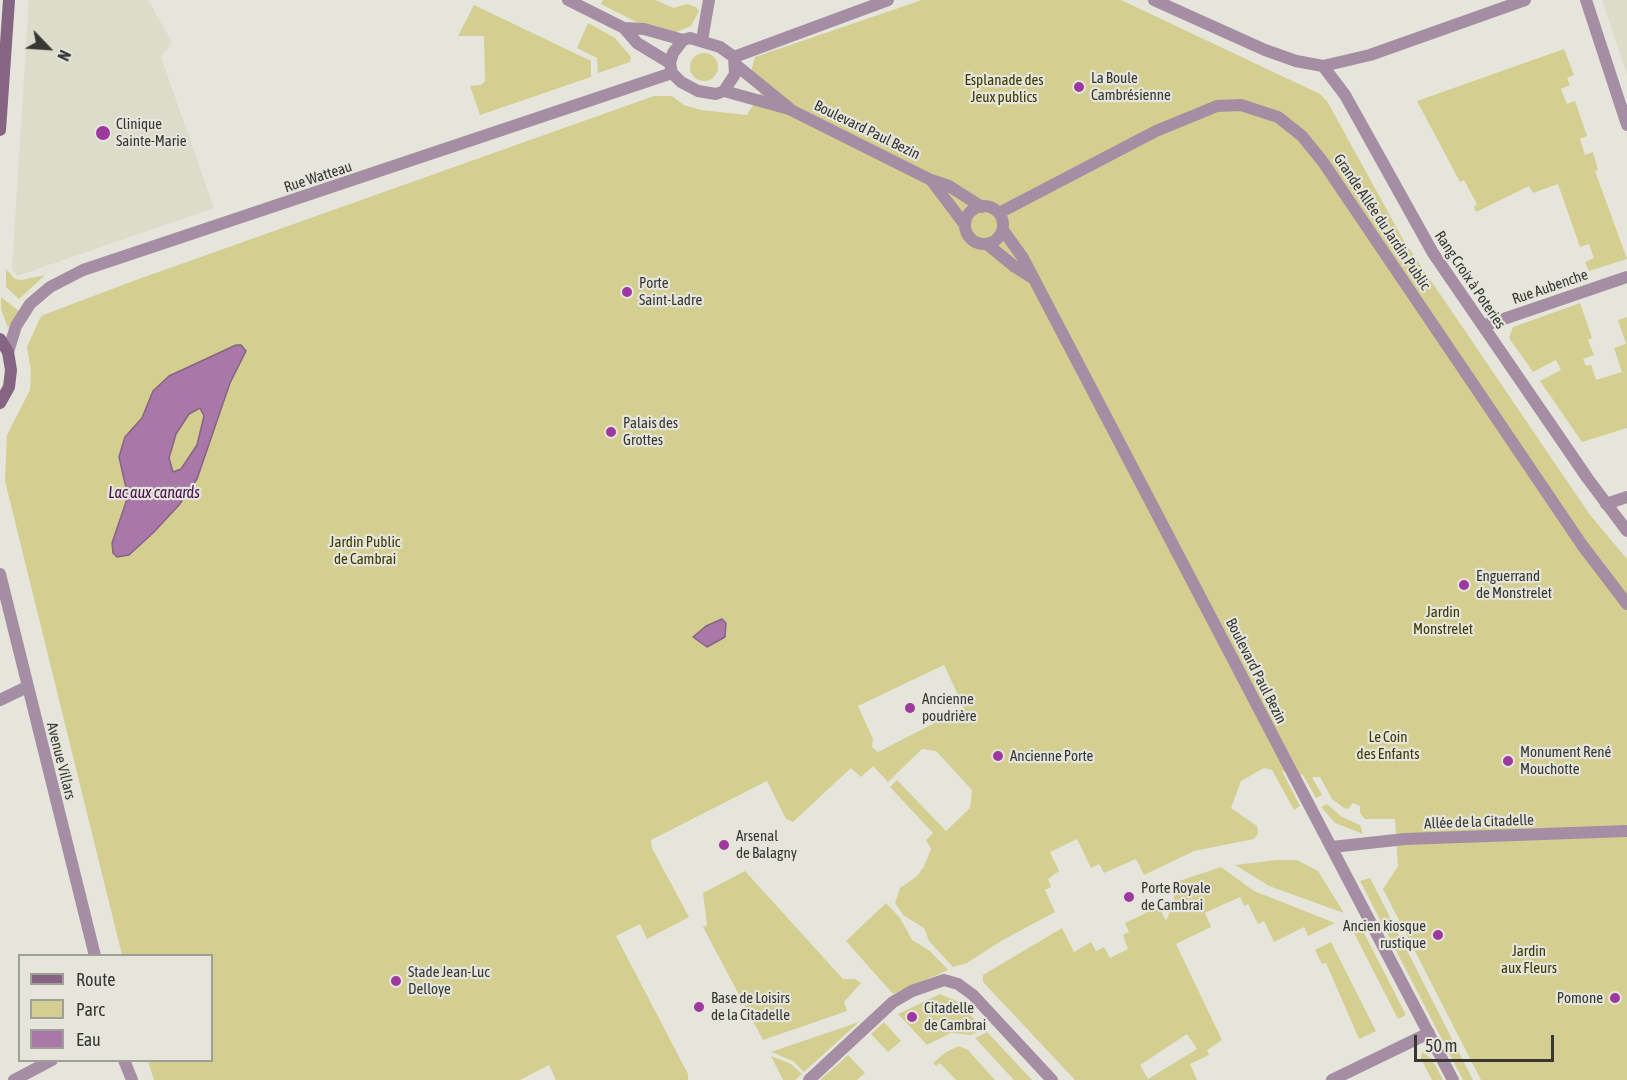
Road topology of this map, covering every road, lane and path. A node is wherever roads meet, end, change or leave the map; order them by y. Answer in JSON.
{"nodes":[{"id":1,"x":9,"y":0,"type":"edge"},
{"id":2,"x":568,"y":0,"type":"edge"},
{"id":3,"x":709,"y":0,"type":"edge"},
{"id":4,"x":888,"y":0,"type":"edge"},
{"id":5,"x":1154,"y":0,"type":"edge"},
{"id":6,"x":1525,"y":0,"type":"edge"},
{"id":7,"x":1586,"y":0,"type":"edge"},
{"id":8,"x":624,"y":28,"type":"junction"},
{"id":9,"x":683,"y":40,"type":"junction"},
{"id":10,"x":702,"y":40,"type":"junction"},
{"id":11,"x":735,"y":61,"type":"junction"},
{"id":12,"x":1323,"y":66,"type":"junction"},
{"id":13,"x":671,"y":68,"type":"junction"},
{"id":14,"x":724,"y":91,"type":"junction"},
{"id":15,"x":789,"y":109,"type":"junction"},
{"id":16,"x":1627,"y":125,"type":"edge"},
{"id":17,"x":0,"y":130,"type":"edge"},
{"id":18,"x":932,"y":180,"type":"junction"},
{"id":19,"x":982,"y":207,"type":"junction"},
{"id":20,"x":999,"y":213,"type":"junction"},
{"id":21,"x":965,"y":225,"type":"junction"},
{"id":22,"x":1002,"y":230,"type":"junction"},
{"id":23,"x":987,"y":244,"type":"junction"},
{"id":24,"x":1031,"y":277,"type":"junction"},
{"id":25,"x":1627,"y":277,"type":"edge"},
{"id":26,"x":1483,"y":326,"type":"junction"},
{"id":27,"x":0,"y":339,"type":"edge"},
{"id":28,"x":8,"y":352,"type":"junction"},
{"id":29,"x":0,"y":403,"type":"edge"},
{"id":30,"x":1627,"y":496,"type":"edge"},
{"id":31,"x":1606,"y":504,"type":"junction"},
{"id":32,"x":1627,"y":531,"type":"edge"},
{"id":33,"x":0,"y":574,"type":"edge"},
{"id":34,"x":1627,"y":604,"type":"edge"},
{"id":35,"x":27,"y":687,"type":"junction"},
{"id":36,"x":0,"y":700,"type":"edge"},
{"id":37,"x":1627,"y":831,"type":"edge"},
{"id":38,"x":1332,"y":847,"type":"junction"},
{"id":39,"x":94,"y":954,"type":"edge"},
{"id":40,"x":1429,"y":1033,"type":"junction"},
{"id":41,"x":48,"y":1062,"type":"edge"},
{"id":42,"x":125,"y":1062,"type":"edge"},
{"id":43,"x":14,"y":1080,"type":"edge"},
{"id":44,"x":132,"y":1080,"type":"edge"},
{"id":45,"x":809,"y":1080,"type":"edge"},
{"id":46,"x":1052,"y":1080,"type":"edge"},
{"id":47,"x":1332,"y":1080,"type":"edge"},
{"id":48,"x":1453,"y":1080,"type":"edge"}],
"edges":[{"from":1,"to":17,"type":"main road"},
{"from":2,"to":8,"type":"street"},
{"from":3,"to":10,"type":"street"},
{"from":4,"to":11,"type":"street"},
{"from":5,"to":12,"type":"street"},
{"from":6,"to":12,"type":"street"},
{"from":7,"to":16,"type":"street"},
{"from":8,"to":9,"type":"street"},
{"from":8,"to":13,"type":"street"},
{"from":9,"to":10,"type":"street"},
{"from":9,"to":13,"type":"street"},
{"from":10,"to":11,"type":"street"},
{"from":11,"to":14,"type":"street"},
{"from":11,"to":15,"type":"street","name":"Boulevard Paul Bezin"},
{"from":12,"to":26,"type":"street","name":"Rang Croix à Poteries"},
{"from":13,"to":14,"type":"street"},
{"from":13,"to":28,"type":"street","name":"Rue Watteau"},
{"from":14,"to":15,"type":"street","name":"Boulevard Paul Bezin"},
{"from":15,"to":18,"type":"street","name":"Boulevard Paul Bezin"},
{"from":18,"to":19,"type":"street","name":"Boulevard Paul Bezin"},
{"from":18,"to":21,"type":"street","name":"Boulevard Paul Bezin"},
{"from":19,"to":20,"type":"street"},
{"from":19,"to":21,"type":"street"},
{"from":20,"to":22,"type":"street"},
{"from":20,"to":34,"type":"street","name":"Grande Allée du Jardin Public"},
{"from":21,"to":23,"type":"street"},
{"from":22,"to":23,"type":"street"},
{"from":22,"to":24,"type":"street","name":"Boulevard Paul Bezin"},
{"from":23,"to":24,"type":"street","name":"Boulevard Paul Bezin"},
{"from":24,"to":38,"type":"street","name":"Boulevard Paul Bezin"},
{"from":25,"to":26,"type":"street","name":"Rue Aubenche"},
{"from":26,"to":31,"type":"street","name":"Rang Croix à Poteries"},
{"from":27,"to":28,"type":"main road"},
{"from":28,"to":29,"type":"main road"},
{"from":30,"to":31,"type":"street"},
{"from":31,"to":32,"type":"street","name":"Rang Croix à Poteries"},
{"from":33,"to":35,"type":"street","name":"Avenue Villars"},
{"from":35,"to":36,"type":"street"},
{"from":35,"to":39,"type":"street","name":"Avenue Villars"},
{"from":37,"to":38,"type":"street","name":"Allée de la Citadelle"},
{"from":38,"to":40,"type":"street","name":"Boulevard Paul Bezin"},
{"from":40,"to":47,"type":"street"},
{"from":40,"to":48,"type":"street","name":"Boulevard Paul Bezin"},
{"from":41,"to":43,"type":"street"},
{"from":42,"to":44,"type":"street"},
{"from":45,"to":46,"type":"street"}]}
